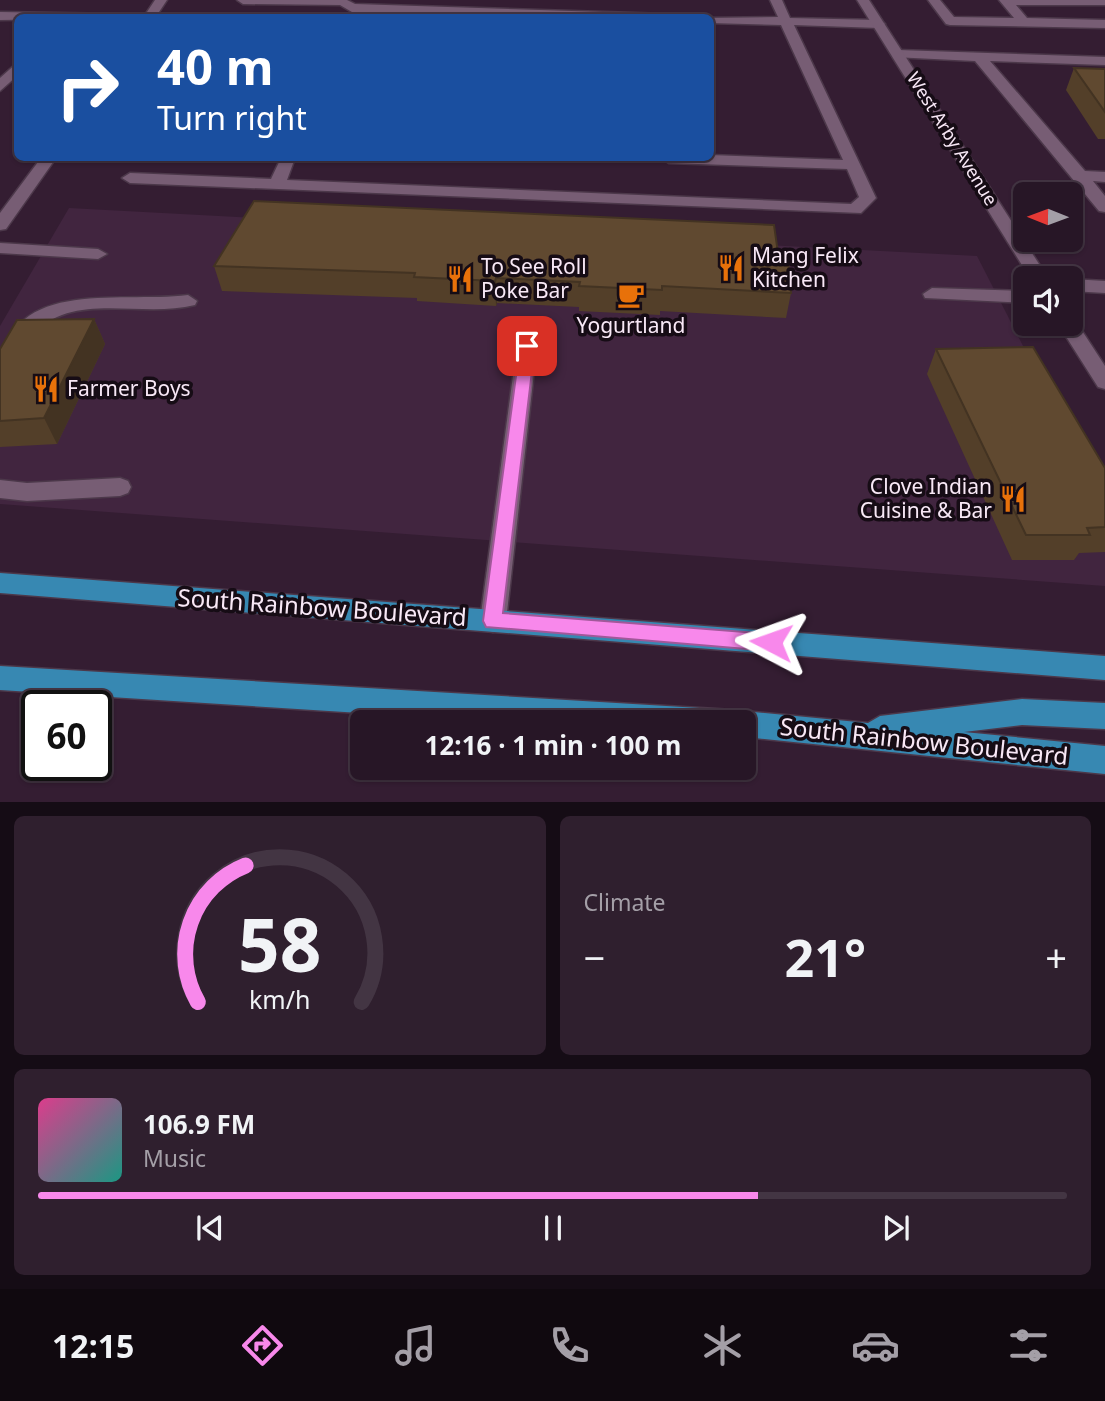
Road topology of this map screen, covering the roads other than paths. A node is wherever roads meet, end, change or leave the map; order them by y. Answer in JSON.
{"nodes":[{"id":1,"x":243,"y":0,"type":"edge"},
{"id":2,"x":776,"y":0,"type":"edge"},
{"id":3,"x":863,"y":0,"type":"edge"},
{"id":4,"x":934,"y":0,"type":"edge"},
{"id":5,"x":339,"y":1,"type":"edge"},
{"id":6,"x":1007,"y":1,"type":"edge"},
{"id":7,"x":1105,"y":1,"type":"edge"},
{"id":8,"x":350,"y":13,"type":"edge"},
{"id":9,"x":413,"y":14,"type":"edge"},
{"id":10,"x":714,"y":19,"type":"edge"},
{"id":11,"x":787,"y":21,"type":"junction"},
{"id":12,"x":1024,"y":22,"type":"junction"},
{"id":13,"x":879,"y":24,"type":"junction"},
{"id":14,"x":1105,"y":24,"type":"edge"},
{"id":15,"x":898,"y":54,"type":"junction"},
{"id":16,"x":979,"y":57,"type":"junction"},
{"id":17,"x":1105,"y":61,"type":"edge"},
{"id":18,"x":14,"y":71,"type":"edge"},
{"id":19,"x":0,"y":87,"type":"edge"},
{"id":20,"x":714,"y":160,"type":"edge"},
{"id":21,"x":46,"y":161,"type":"edge"},
{"id":22,"x":287,"y":161,"type":"edge"},
{"id":23,"x":853,"y":165,"type":"junction"},
{"id":24,"x":1080,"y":176,"type":"junction"},
{"id":25,"x":1105,"y":177,"type":"edge"},
{"id":26,"x":130,"y":178,"type":"dead end"},
{"id":27,"x":277,"y":184,"type":"junction"},
{"id":28,"x":1105,"y":206,"type":"edge"},
{"id":29,"x":0,"y":225,"type":"edge"},
{"id":30,"x":0,"y":248,"type":"edge"},
{"id":31,"x":98,"y":254,"type":"dead end"},
{"id":32,"x":1032,"y":266,"type":"edge"},
{"id":33,"x":1083,"y":286,"type":"edge"},
{"id":34,"x":1105,"y":287,"type":"edge"},
{"id":35,"x":932,"y":294,"type":"dead end"},
{"id":36,"x":1013,"y":297,"type":"edge"},
{"id":37,"x":188,"y":301,"type":"dead end"},
{"id":38,"x":1076,"y":336,"type":"edge"},
{"id":39,"x":527,"y":346,"type":"dead end"},
{"id":40,"x":0,"y":375,"type":"edge"},
{"id":41,"x":1105,"y":382,"type":"edge"},
{"id":42,"x":120,"y":488,"type":"dead end"},
{"id":43,"x":0,"y":489,"type":"edge"},
{"id":44,"x":0,"y":583,"type":"edge"},
{"id":45,"x":493,"y":621,"type":"junction"},
{"id":46,"x":1105,"y":668,"type":"edge"},
{"id":47,"x":0,"y":678,"type":"edge"},
{"id":48,"x":521,"y":710,"type":"edge"},
{"id":49,"x":1105,"y":716,"type":"edge"},
{"id":50,"x":756,"y":725,"type":"edge"},
{"id":51,"x":844,"y":734,"type":"junction"},
{"id":52,"x":1105,"y":760,"type":"edge"}],
"edges":[{"from":1,"to":5,"type":"street"},
{"from":2,"to":11,"type":"street"},
{"from":3,"to":13,"type":"street","name":"West Arby Avenue"},
{"from":4,"to":12,"type":"street"},
{"from":5,"to":8,"type":"street"},
{"from":6,"to":7,"type":"street"},
{"from":6,"to":12,"type":"street"},
{"from":8,"to":9,"type":"street"},
{"from":10,"to":11,"type":"street"},
{"from":11,"to":13,"type":"street"},
{"from":11,"to":23,"type":"street"},
{"from":12,"to":14,"type":"street"},
{"from":13,"to":15,"type":"street","name":"West Arby Avenue"},
{"from":15,"to":16,"type":"street"},
{"from":15,"to":32,"type":"street","name":"West Arby Avenue"},
{"from":16,"to":17,"type":"street"},
{"from":16,"to":24,"type":"street"},
{"from":18,"to":19,"type":"street"},
{"from":20,"to":23,"type":"street"},
{"from":21,"to":29,"type":"street"},
{"from":22,"to":27,"type":"street"},
{"from":23,"to":27,"type":"street"},
{"from":24,"to":25,"type":"street"},
{"from":24,"to":28,"type":"street"},
{"from":26,"to":27,"type":"street"},
{"from":30,"to":31,"type":"street"},
{"from":33,"to":34,"type":"street"},
{"from":35,"to":36,"type":"street"},
{"from":37,"to":40,"type":"street"},
{"from":38,"to":41,"type":"street"},
{"from":39,"to":45,"type":"street"},
{"from":42,"to":43,"type":"street"},
{"from":44,"to":45,"type":"main road","name":"South Rainbow Boulevard"},
{"from":45,"to":46,"type":"main road","name":"South Rainbow Boulevard"},
{"from":47,"to":48,"type":"main road"},
{"from":49,"to":51,"type":"main road"},
{"from":50,"to":51,"type":"main road","name":"South Rainbow Boulevard"},
{"from":51,"to":52,"type":"main road","name":"South Rainbow Boulevard"}]}
